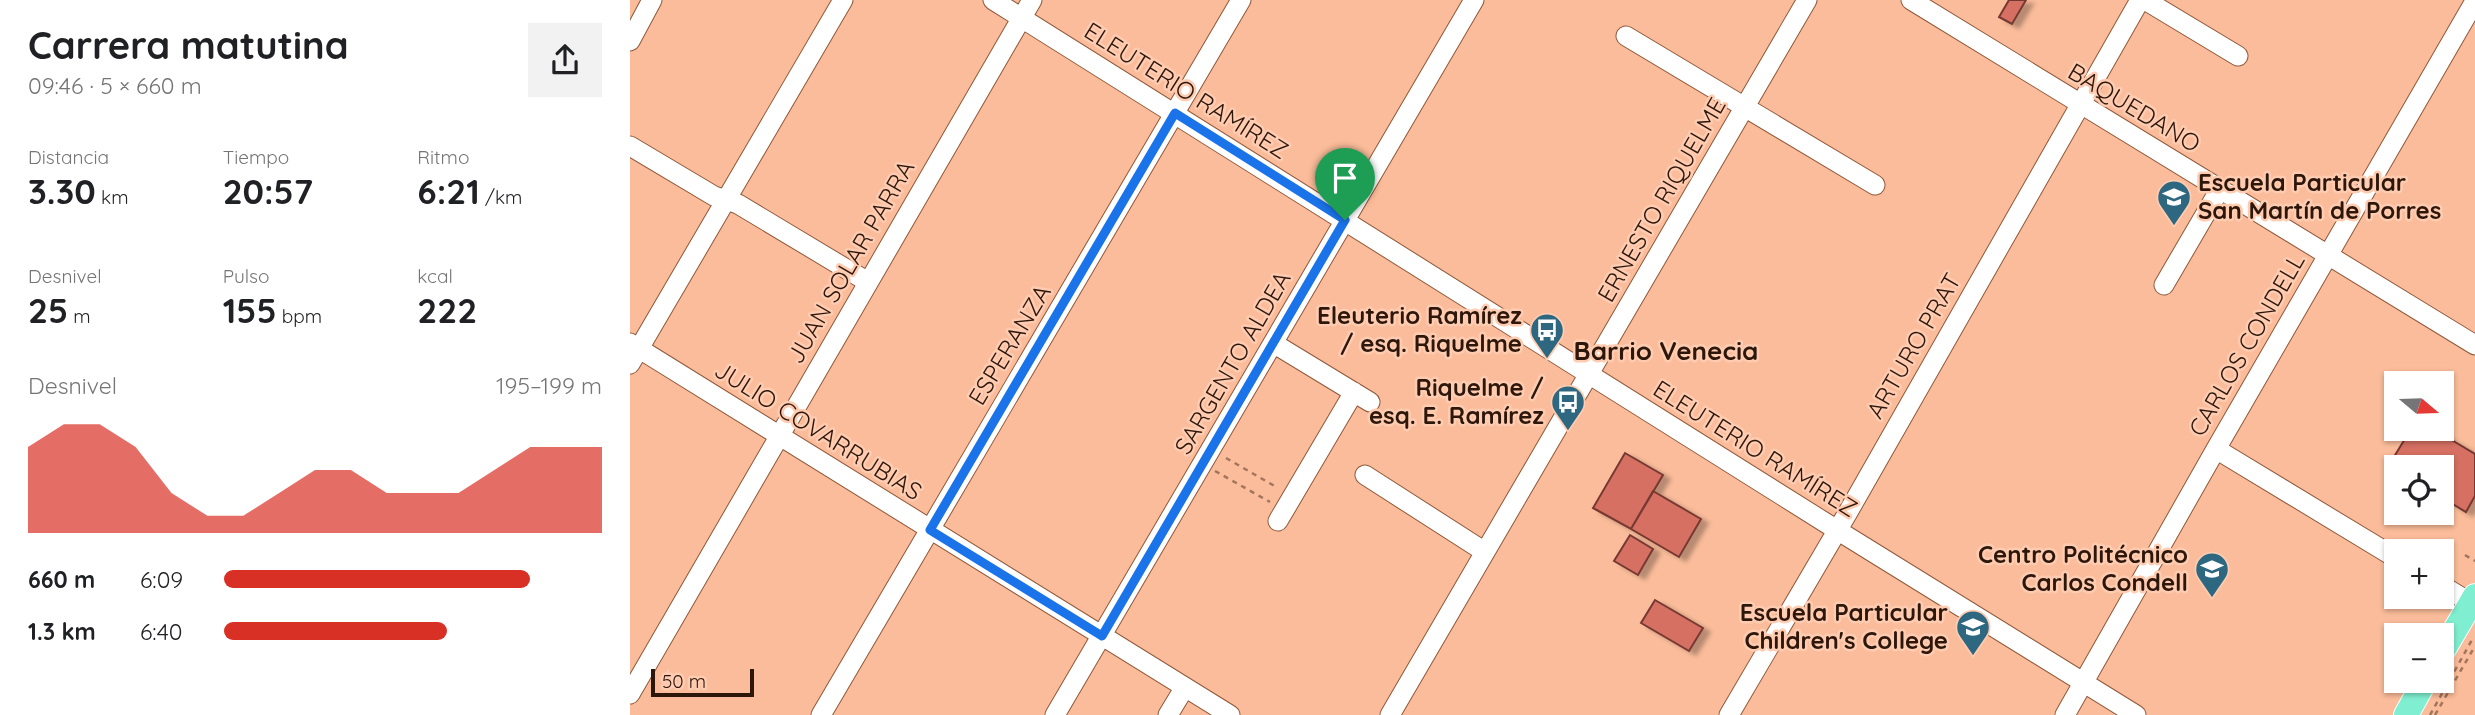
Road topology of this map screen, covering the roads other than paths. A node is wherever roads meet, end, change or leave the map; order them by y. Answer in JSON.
{"nodes":[{"id":1,"x":653,"y":0,"type":"edge"},
{"id":2,"x":843,"y":0,"type":"edge"},
{"id":3,"x":993,"y":0,"type":"edge"},
{"id":4,"x":1032,"y":0,"type":"edge"},
{"id":5,"x":1241,"y":0,"type":"edge"},
{"id":6,"x":1474,"y":0,"type":"edge"},
{"id":7,"x":1807,"y":0,"type":"edge"},
{"id":8,"x":1911,"y":0,"type":"edge"},
{"id":9,"x":2143,"y":0,"type":"edge"},
{"id":10,"x":2475,"y":1,"type":"edge"},
{"id":11,"x":1022,"y":18,"type":"junction"},
{"id":12,"x":633,"y":29,"type":"edge"},
{"id":13,"x":1626,"y":36,"type":"dead end"},
{"id":14,"x":2238,"y":56,"type":"dead end"},
{"id":15,"x":2079,"y":104,"type":"junction"},
{"id":16,"x":1745,"y":107,"type":"junction"},
{"id":17,"x":1175,"y":113,"type":"junction"},
{"id":18,"x":630,"y":146,"type":"edge"},
{"id":19,"x":1875,"y":186,"type":"dead end"},
{"id":20,"x":2220,"y":188,"type":"junction"},
{"id":21,"x":726,"y":200,"type":"junction"},
{"id":22,"x":1345,"y":220,"type":"junction"},
{"id":23,"x":2328,"y":254,"type":"junction"},
{"id":24,"x":868,"y":282,"type":"junction"},
{"id":25,"x":2164,"y":285,"type":"dead end"},
{"id":26,"x":1273,"y":343,"type":"junction"},
{"id":27,"x":2475,"y":345,"type":"edge"},
{"id":28,"x":633,"y":352,"type":"edge"},
{"id":29,"x":1589,"y":374,"type":"junction"},
{"id":30,"x":778,"y":436,"type":"junction"},
{"id":31,"x":2216,"y":449,"type":"junction"},
{"id":32,"x":1365,"y":475,"type":"dead end"},
{"id":33,"x":1285,"y":509,"type":"road end"},
{"id":34,"x":930,"y":530,"type":"junction"},
{"id":35,"x":1837,"y":530,"type":"junction"},
{"id":36,"x":2384,"y":551,"type":"edge"},
{"id":37,"x":1485,"y":552,"type":"junction"},
{"id":38,"x":2454,"y":591,"type":"edge"},
{"id":39,"x":2473,"y":599,"type":"edge"},
{"id":40,"x":2454,"y":632,"type":"edge"},
{"id":41,"x":1102,"y":636,"type":"junction"},
{"id":42,"x":2083,"y":684,"type":"junction"},
{"id":43,"x":1185,"y":687,"type":"junction"},
{"id":44,"x":2419,"y":693,"type":"edge"},
{"id":45,"x":630,"y":694,"type":"edge"},
{"id":46,"x":821,"y":715,"type":"edge"},
{"id":47,"x":1055,"y":715,"type":"edge"},
{"id":48,"x":1168,"y":715,"type":"edge"},
{"id":49,"x":1230,"y":715,"type":"edge"},
{"id":50,"x":1390,"y":715,"type":"edge"},
{"id":51,"x":1729,"y":715,"type":"edge"},
{"id":52,"x":2065,"y":715,"type":"edge"},
{"id":53,"x":2136,"y":715,"type":"edge"},
{"id":54,"x":2406,"y":715,"type":"edge"}],
"edges":[{"from":1,"to":12,"type":"street"},
{"from":2,"to":21,"type":"street"},
{"from":3,"to":11,"type":"street","name":"ELEUTERIO RAMÍREZ"},
{"from":4,"to":11,"type":"street","name":"JUAN SOLAR PARRA"},
{"from":5,"to":17,"type":"street","name":"ESPERANZA"},
{"from":6,"to":22,"type":"street","name":"SARGENTO ALDEA"},
{"from":7,"to":16,"type":"street","name":"ERNESTO RIQUELME"},
{"from":8,"to":15,"type":"street","name":"BAQUEDANO"},
{"from":9,"to":14,"type":"street"},
{"from":9,"to":15,"type":"street","name":"ARTURO PRAT"},
{"from":10,"to":23,"type":"street","name":"CARLOS CONDELL"},
{"from":11,"to":17,"type":"street","name":"ELEUTERIO RAMÍREZ"},
{"from":11,"to":24,"type":"street","name":"JUAN SOLAR PARRA"},
{"from":13,"to":16,"type":"street"},
{"from":15,"to":20,"type":"street","name":"BAQUEDANO"},
{"from":15,"to":35,"type":"street","name":"ARTURO PRAT"},
{"from":16,"to":19,"type":"street"},
{"from":16,"to":29,"type":"street","name":"ERNESTO RIQUELME"},
{"from":17,"to":22,"type":"street","name":"ELEUTERIO RAMÍREZ"},
{"from":17,"to":34,"type":"street","name":"ESPERANZA"},
{"from":18,"to":21,"type":"street"},
{"from":20,"to":23,"type":"street","name":"BAQUEDANO"},
{"from":20,"to":25,"type":"street"},
{"from":21,"to":24,"type":"street"},
{"from":21,"to":28,"type":"street"},
{"from":22,"to":26,"type":"street","name":"SARGENTO ALDEA"},
{"from":22,"to":29,"type":"street","name":"ELEUTERIO RAMÍREZ"},
{"from":23,"to":27,"type":"street","name":"BAQUEDANO"},
{"from":23,"to":31,"type":"street","name":"CARLOS CONDELL"},
{"from":24,"to":30,"type":"street","name":"JUAN SOLAR PARRA"},
{"from":26,"to":33,"type":"street"},
{"from":26,"to":41,"type":"street","name":"SARGENTO ALDEA"},
{"from":28,"to":30,"type":"street","name":"JULIO COVARRUBIAS"},
{"from":29,"to":35,"type":"street","name":"ELEUTERIO RAMÍREZ"},
{"from":29,"to":37,"type":"street","name":"ERNESTO RIQUELME"},
{"from":30,"to":34,"type":"street","name":"JULIO COVARRUBIAS"},
{"from":30,"to":45,"type":"street","name":"JUAN SOLAR PARRA"},
{"from":31,"to":36,"type":"street"},
{"from":31,"to":42,"type":"street","name":"CARLOS CONDELL"},
{"from":32,"to":37,"type":"street"},
{"from":34,"to":41,"type":"street","name":"JULIO COVARRUBIAS"},
{"from":34,"to":46,"type":"street","name":"ESPERANZA"},
{"from":35,"to":42,"type":"street","name":"ELEUTERIO RAMÍREZ"},
{"from":35,"to":51,"type":"street","name":"ARTURO PRAT"},
{"from":37,"to":50,"type":"street","name":"ERNESTO RIQUELME"},
{"from":38,"to":39,"type":"street"},
{"from":39,"to":40,"type":"main road"},
{"from":41,"to":43,"type":"street","name":"JULIO COVARRUBIAS"},
{"from":41,"to":47,"type":"street","name":"SARGENTO ALDEA"},
{"from":42,"to":52,"type":"street","name":"CARLOS CONDELL"},
{"from":42,"to":53,"type":"street","name":"ELEUTERIO RAMÍREZ"},
{"from":43,"to":48,"type":"street"},
{"from":43,"to":49,"type":"street","name":"JULIO COVARRUBIAS"},
{"from":44,"to":54,"type":"main road"}]}
